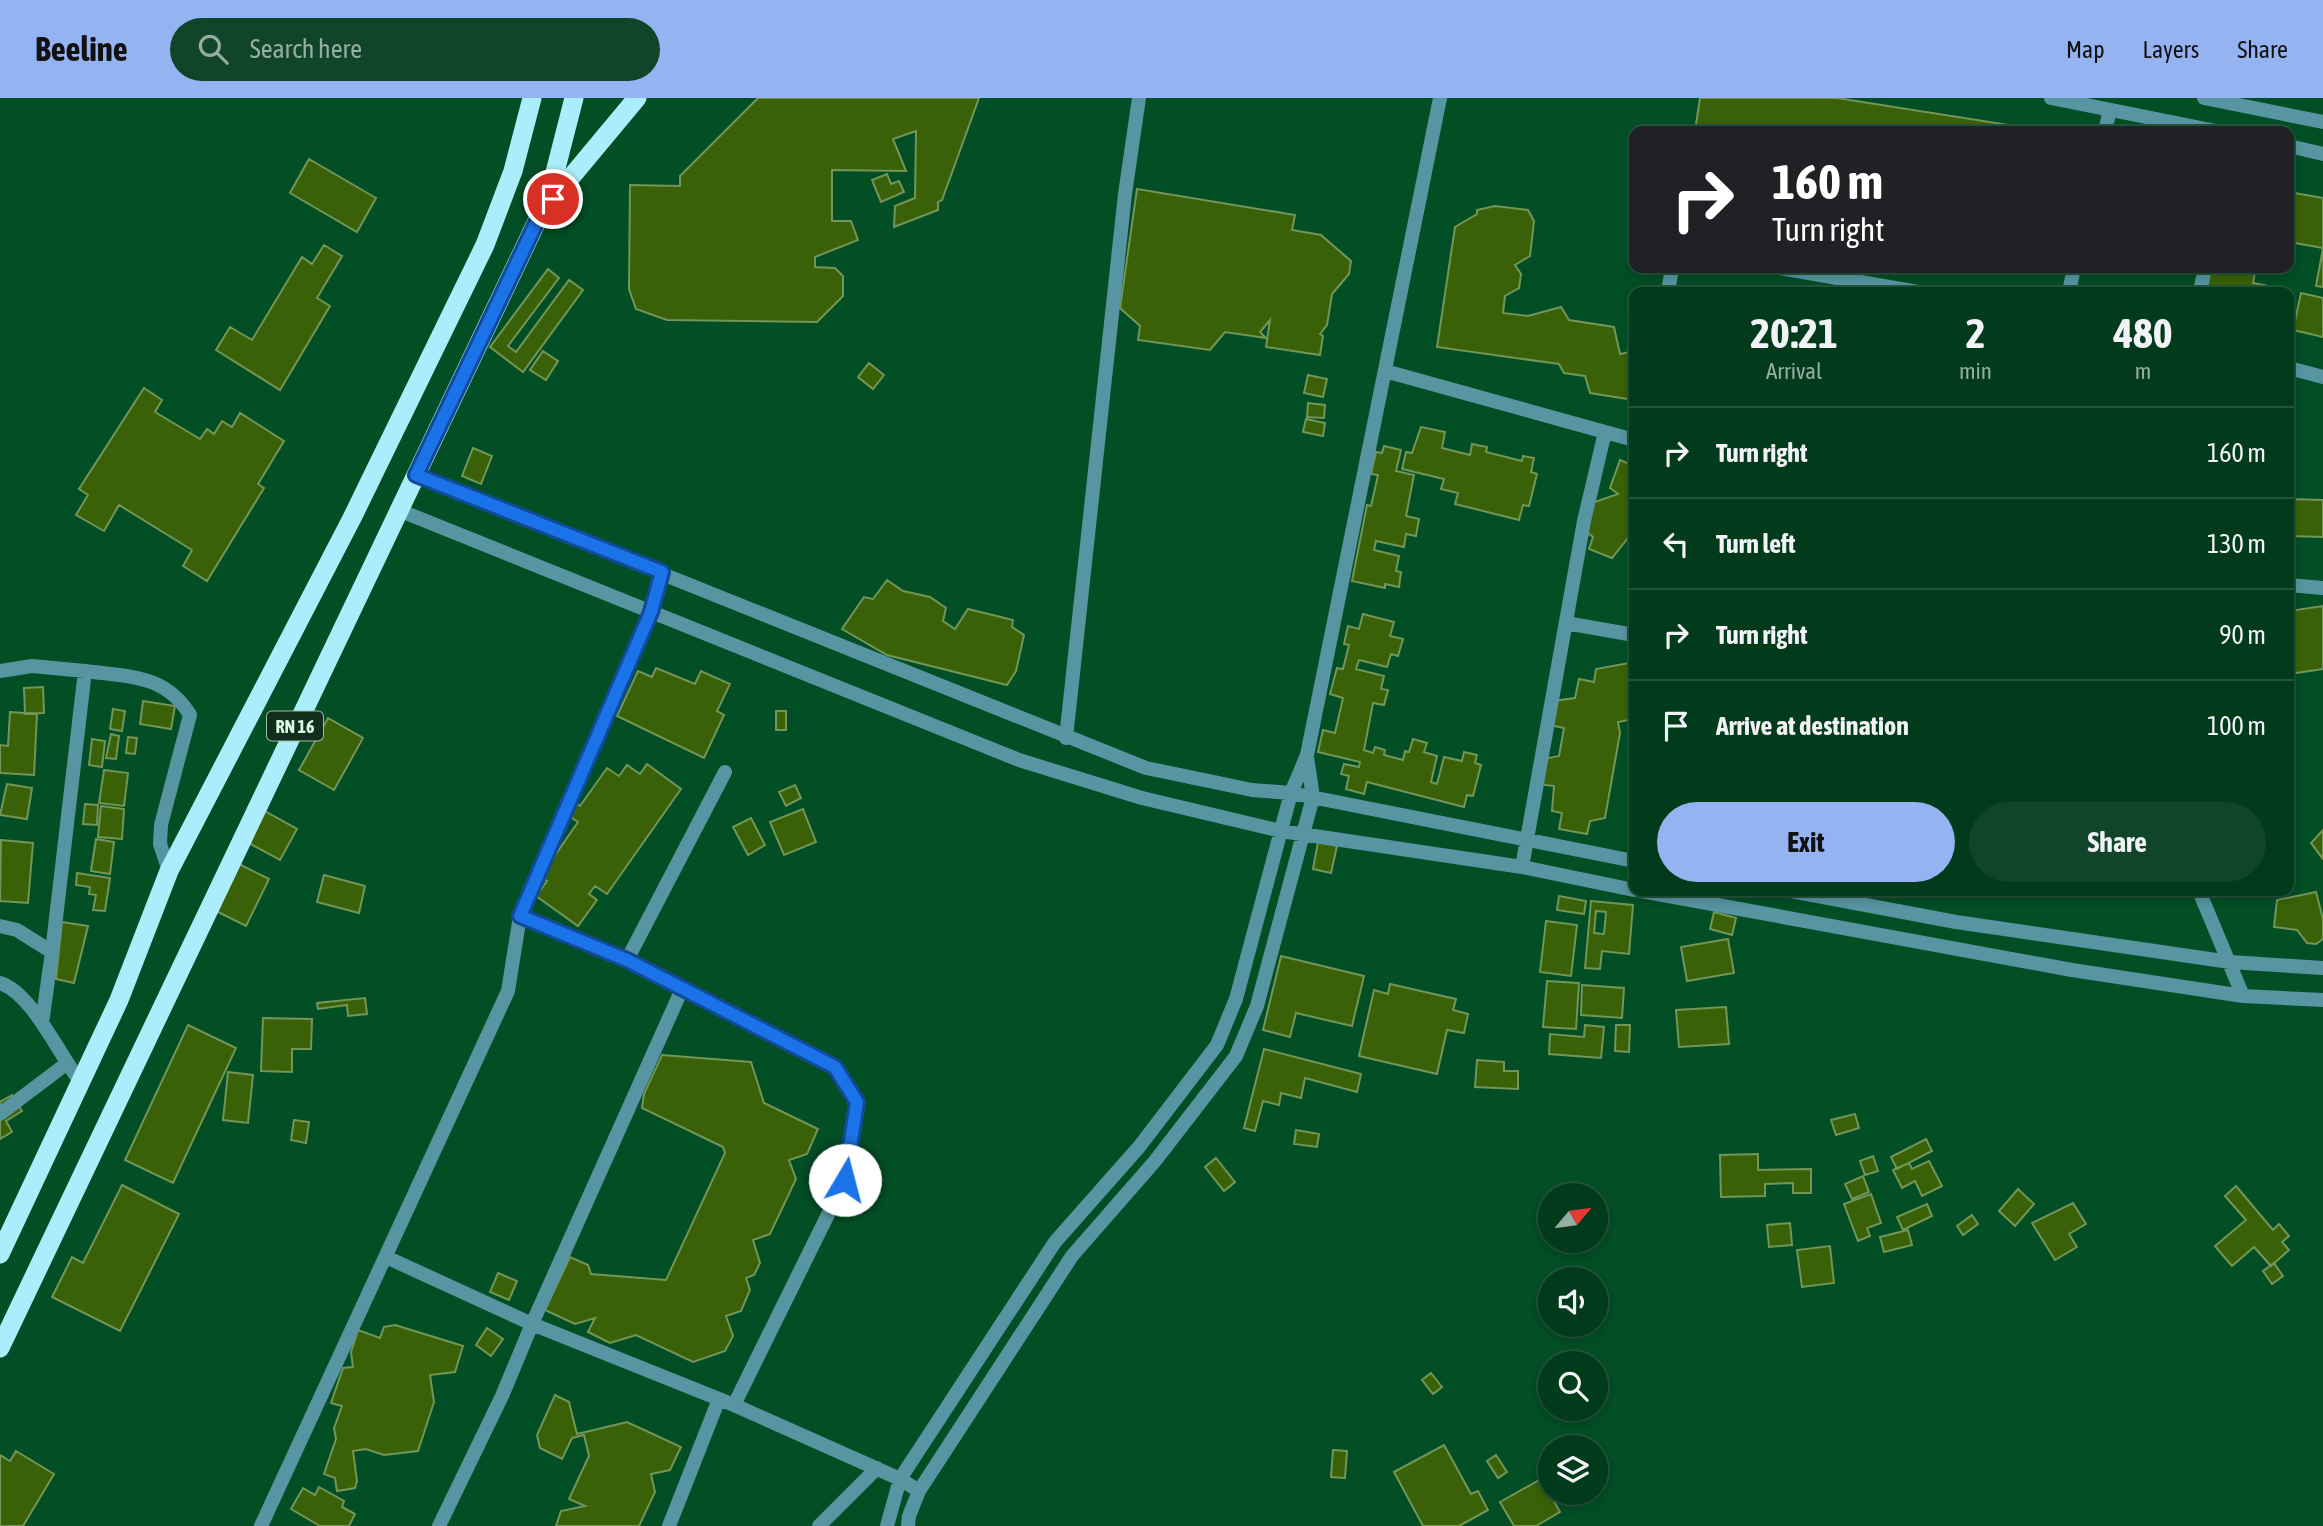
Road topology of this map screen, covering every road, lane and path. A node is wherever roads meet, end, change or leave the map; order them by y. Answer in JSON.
{"nodes":[{"id":1,"x":532,"y":98,"type":"edge"},
{"id":2,"x":574,"y":98,"type":"edge"},
{"id":3,"x":636,"y":98,"type":"edge"},
{"id":4,"x":1139,"y":98,"type":"edge"},
{"id":5,"x":1440,"y":98,"type":"edge"},
{"id":6,"x":2051,"y":98,"type":"edge"},
{"id":7,"x":2204,"y":98,"type":"edge"},
{"id":8,"x":2110,"y":110,"type":"junction"},
{"id":9,"x":2323,"y":122,"type":"edge"},
{"id":10,"x":2106,"y":126,"type":"edge"},
{"id":11,"x":2191,"y":126,"type":"edge"},
{"id":12,"x":2294,"y":147,"type":"edge"},
{"id":13,"x":2323,"y":153,"type":"edge"},
{"id":14,"x":539,"y":217,"type":"junction"},
{"id":15,"x":1809,"y":273,"type":"edge"},
{"id":16,"x":1889,"y":287,"type":"edge"},
{"id":17,"x":2294,"y":369,"type":"edge"},
{"id":18,"x":1385,"y":371,"type":"junction"},
{"id":19,"x":2323,"y":377,"type":"edge"},
{"id":20,"x":1605,"y":432,"type":"junction"},
{"id":21,"x":1629,"y":439,"type":"edge"},
{"id":22,"x":416,"y":475,"type":"junction"},
{"id":23,"x":401,"y":511,"type":"junction"},
{"id":24,"x":662,"y":572,"type":"junction"},
{"id":25,"x":2294,"y":585,"type":"edge"},
{"id":26,"x":2323,"y":588,"type":"edge"},
{"id":27,"x":651,"y":612,"type":"junction"},
{"id":28,"x":1566,"y":623,"type":"junction"},
{"id":29,"x":1629,"y":634,"type":"edge"},
{"id":30,"x":0,"y":671,"type":"edge"},
{"id":31,"x":85,"y":671,"type":"junction"},
{"id":32,"x":1066,"y":738,"type":"junction"},
{"id":33,"x":1307,"y":755,"type":"junction"},
{"id":34,"x":725,"y":772,"type":"dead end"},
{"id":35,"x":1291,"y":793,"type":"junction"},
{"id":36,"x":1313,"y":797,"type":"junction"},
{"id":37,"x":1280,"y":831,"type":"junction"},
{"id":38,"x":1303,"y":835,"type":"junction"},
{"id":39,"x":1528,"y":838,"type":"junction"},
{"id":40,"x":1629,"y":860,"type":"edge"},
{"id":41,"x":1522,"y":867,"type":"junction"},
{"id":42,"x":169,"y":871,"type":"junction"},
{"id":43,"x":1629,"y":889,"type":"edge"},
{"id":44,"x":1668,"y":896,"type":"edge"},
{"id":45,"x":1818,"y":896,"type":"edge"},
{"id":46,"x":2201,"y":896,"type":"edge"},
{"id":47,"x":520,"y":916,"type":"junction"},
{"id":48,"x":0,"y":926,"type":"edge"},
{"id":49,"x":52,"y":952,"type":"junction"},
{"id":50,"x":627,"y":960,"type":"junction"},
{"id":51,"x":2230,"y":962,"type":"junction"},
{"id":52,"x":2323,"y":968,"type":"edge"},
{"id":53,"x":0,"y":983,"type":"edge"},
{"id":54,"x":682,"y":989,"type":"junction"},
{"id":55,"x":2243,"y":996,"type":"junction"},
{"id":56,"x":2323,"y":1000,"type":"edge"},
{"id":57,"x":42,"y":1023,"type":"junction"},
{"id":58,"x":66,"y":1064,"type":"junction"},
{"id":59,"x":80,"y":1081,"type":"junction"},
{"id":60,"x":0,"y":1114,"type":"edge"},
{"id":61,"x":0,"y":1254,"type":"edge"},
{"id":62,"x":386,"y":1257,"type":"junction"},
{"id":63,"x":532,"y":1324,"type":"junction"},
{"id":64,"x":0,"y":1348,"type":"edge"},
{"id":65,"x":719,"y":1399,"type":"junction"},
{"id":66,"x":734,"y":1405,"type":"junction"},
{"id":67,"x":877,"y":1468,"type":"junction"},
{"id":68,"x":900,"y":1479,"type":"junction"},
{"id":69,"x":919,"y":1491,"type":"junction"},
{"id":70,"x":261,"y":1526,"type":"edge"},
{"id":71,"x":439,"y":1526,"type":"edge"},
{"id":72,"x":668,"y":1526,"type":"edge"},
{"id":73,"x":819,"y":1526,"type":"edge"},
{"id":74,"x":887,"y":1526,"type":"edge"},
{"id":75,"x":908,"y":1526,"type":"edge"}],
"edges":[{"from":1,"to":42,"type":"highway","number":"RN 16"},
{"from":2,"to":14,"type":"highway","number":"RN 16"},
{"from":3,"to":14,"type":"highway"},
{"from":4,"to":32,"type":"street"},
{"from":5,"to":18,"type":"street"},
{"from":6,"to":8,"type":"street"},
{"from":7,"to":9,"type":"street"},
{"from":8,"to":10,"type":"street"},
{"from":8,"to":11,"type":"street"},
{"from":12,"to":13,"type":"street"},
{"from":14,"to":22,"type":"highway","number":"RN 16"},
{"from":15,"to":16,"type":"street"},
{"from":17,"to":19,"type":"street"},
{"from":18,"to":20,"type":"street"},
{"from":18,"to":33,"type":"street"},
{"from":20,"to":21,"type":"street"},
{"from":20,"to":28,"type":"street"},
{"from":22,"to":23,"type":"highway","number":"RN 16"},
{"from":22,"to":24,"type":"street"},
{"from":23,"to":27,"type":"street"},
{"from":23,"to":64,"type":"highway","number":"RN 16"},
{"from":24,"to":27,"type":"street"},
{"from":24,"to":32,"type":"street"},
{"from":25,"to":26,"type":"street"},
{"from":27,"to":37,"type":"street"},
{"from":27,"to":47,"type":"street"},
{"from":28,"to":29,"type":"street"},
{"from":28,"to":39,"type":"street"},
{"from":30,"to":31,"type":"street"},
{"from":31,"to":42,"type":"street"},
{"from":31,"to":49,"type":"street"},
{"from":32,"to":35,"type":"street"},
{"from":33,"to":35,"type":"street"},
{"from":33,"to":36,"type":"street"},
{"from":34,"to":50,"type":"street"},
{"from":35,"to":36,"type":"street"},
{"from":35,"to":37,"type":"street"},
{"from":36,"to":38,"type":"street"},
{"from":36,"to":39,"type":"street"},
{"from":37,"to":38,"type":"street"},
{"from":37,"to":68,"type":"street"},
{"from":38,"to":41,"type":"street"},
{"from":38,"to":69,"type":"street"},
{"from":39,"to":40,"type":"street"},
{"from":39,"to":41,"type":"street"},
{"from":41,"to":43,"type":"street"},
{"from":42,"to":59,"type":"highway","number":"RN 16"},
{"from":44,"to":55,"type":"street"},
{"from":45,"to":51,"type":"street"},
{"from":46,"to":51,"type":"street"},
{"from":47,"to":50,"type":"street"},
{"from":47,"to":62,"type":"street"},
{"from":48,"to":49,"type":"street"},
{"from":49,"to":57,"type":"street"},
{"from":50,"to":54,"type":"street"},
{"from":51,"to":52,"type":"street"},
{"from":51,"to":55,"type":"street"},
{"from":53,"to":57,"type":"street"},
{"from":54,"to":63,"type":"street"},
{"from":54,"to":66,"type":"street"},
{"from":55,"to":56,"type":"street"},
{"from":57,"to":58,"type":"street"},
{"from":58,"to":59,"type":"street"},
{"from":58,"to":60,"type":"street"},
{"from":59,"to":61,"type":"highway","number":"RN 16"},
{"from":62,"to":63,"type":"street"},
{"from":62,"to":70,"type":"street"},
{"from":63,"to":65,"type":"street"},
{"from":63,"to":71,"type":"street"},
{"from":65,"to":66,"type":"street"},
{"from":65,"to":72,"type":"street"},
{"from":66,"to":67,"type":"street"},
{"from":67,"to":68,"type":"street"},
{"from":67,"to":73,"type":"street"},
{"from":68,"to":69,"type":"street"},
{"from":68,"to":74,"type":"street"},
{"from":69,"to":75,"type":"street"}]}
